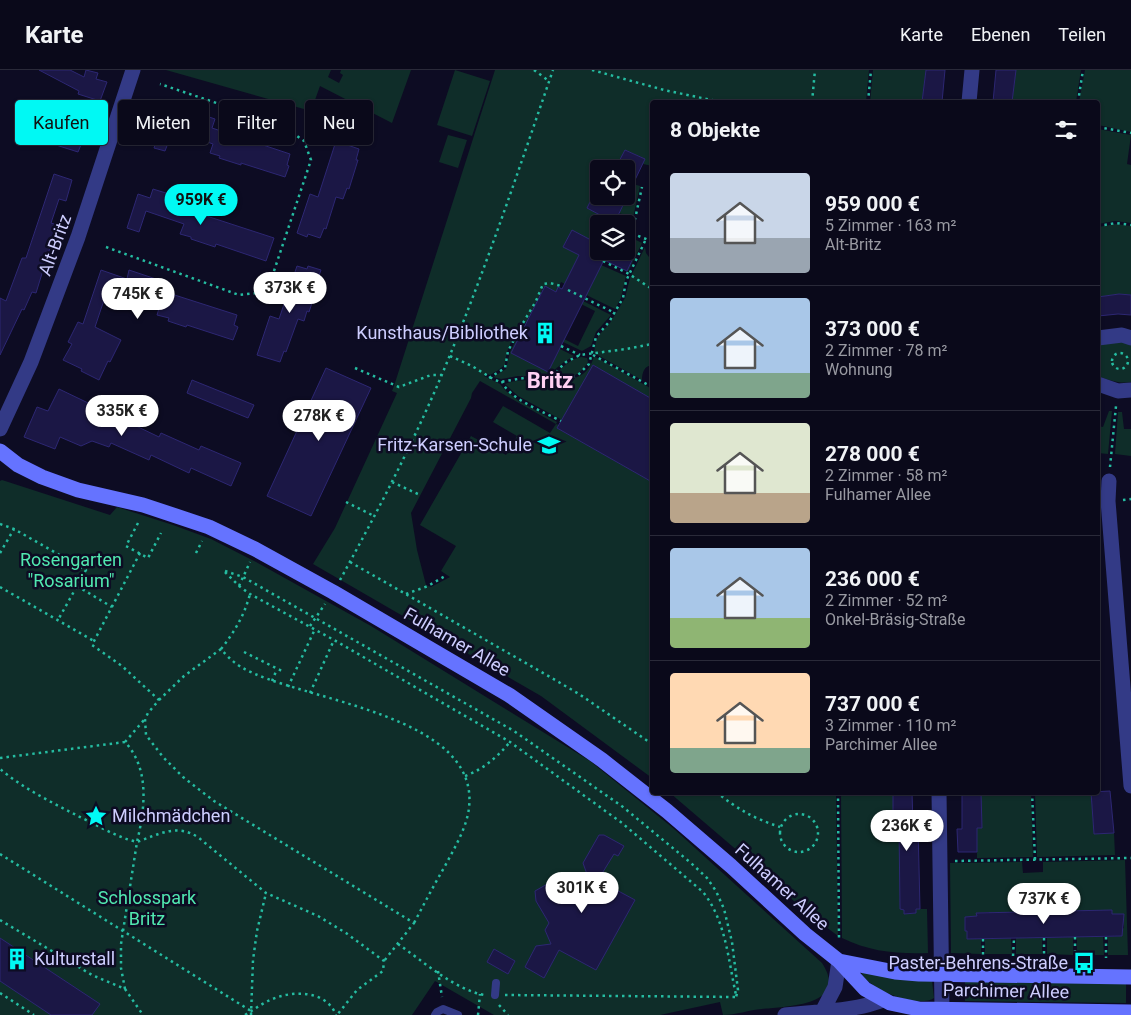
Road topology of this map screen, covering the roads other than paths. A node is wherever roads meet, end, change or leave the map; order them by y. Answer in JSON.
{"nodes":[{"id":1,"x":133,"y":70,"type":"edge"},
{"id":2,"x":972,"y":70,"type":"edge"},
{"id":3,"x":969,"y":100,"type":"edge"},
{"id":4,"x":1100,"y":338,"type":"edge"},
{"id":5,"x":1131,"y":338,"type":"edge"},
{"id":6,"x":1100,"y":385,"type":"edge"},
{"id":7,"x":1131,"y":390,"type":"edge"},
{"id":8,"x":0,"y":429,"type":"edge"},
{"id":9,"x":0,"y":451,"type":"edge"},
{"id":10,"x":1109,"y":481,"type":"road end"},
{"id":11,"x":1131,"y":786,"type":"edge"},
{"id":12,"x":939,"y":795,"type":"edge"},
{"id":13,"x":838,"y":961,"type":"junction"},
{"id":14,"x":941,"y":974,"type":"junction"},
{"id":15,"x":1131,"y":976,"type":"edge"},
{"id":16,"x":496,"y":983,"type":"dead end"},
{"id":17,"x":495,"y":995,"type":"road end"},
{"id":18,"x":883,"y":1000,"type":"junction"},
{"id":19,"x":942,"y":1009,"type":"junction"},
{"id":20,"x":823,"y":1010,"type":"junction"},
{"id":21,"x":1131,"y":1012,"type":"edge"},
{"id":22,"x":435,"y":1015,"type":"edge"},
{"id":23,"x":458,"y":1015,"type":"edge"},
{"id":24,"x":785,"y":1015,"type":"edge"}],
"edges":[{"from":1,"to":8,"type":"street","name":"Alt-Britz"},
{"from":2,"to":3,"type":"street"},
{"from":4,"to":5,"type":"street"},
{"from":6,"to":7,"type":"street"},
{"from":9,"to":13,"type":"street","name":"Fulhamer Allee"},
{"from":10,"to":11,"type":"street"},
{"from":12,"to":14,"type":"street"},
{"from":13,"to":14,"type":"street","name":"Parchimer Allee"},
{"from":13,"to":18,"type":"street","name":"Parchimer Allee"},
{"from":13,"to":20,"type":"street"},
{"from":14,"to":15,"type":"street","name":"Parchimer Allee"},
{"from":14,"to":19,"type":"street"},
{"from":16,"to":17,"type":"lane"},
{"from":18,"to":19,"type":"street","name":"Parchimer Allee"},
{"from":18,"to":20,"type":"street"},
{"from":19,"to":21,"type":"street","name":"Parchimer Allee"},
{"from":20,"to":24,"type":"street"},
{"from":22,"to":23,"type":"lane"}]}
